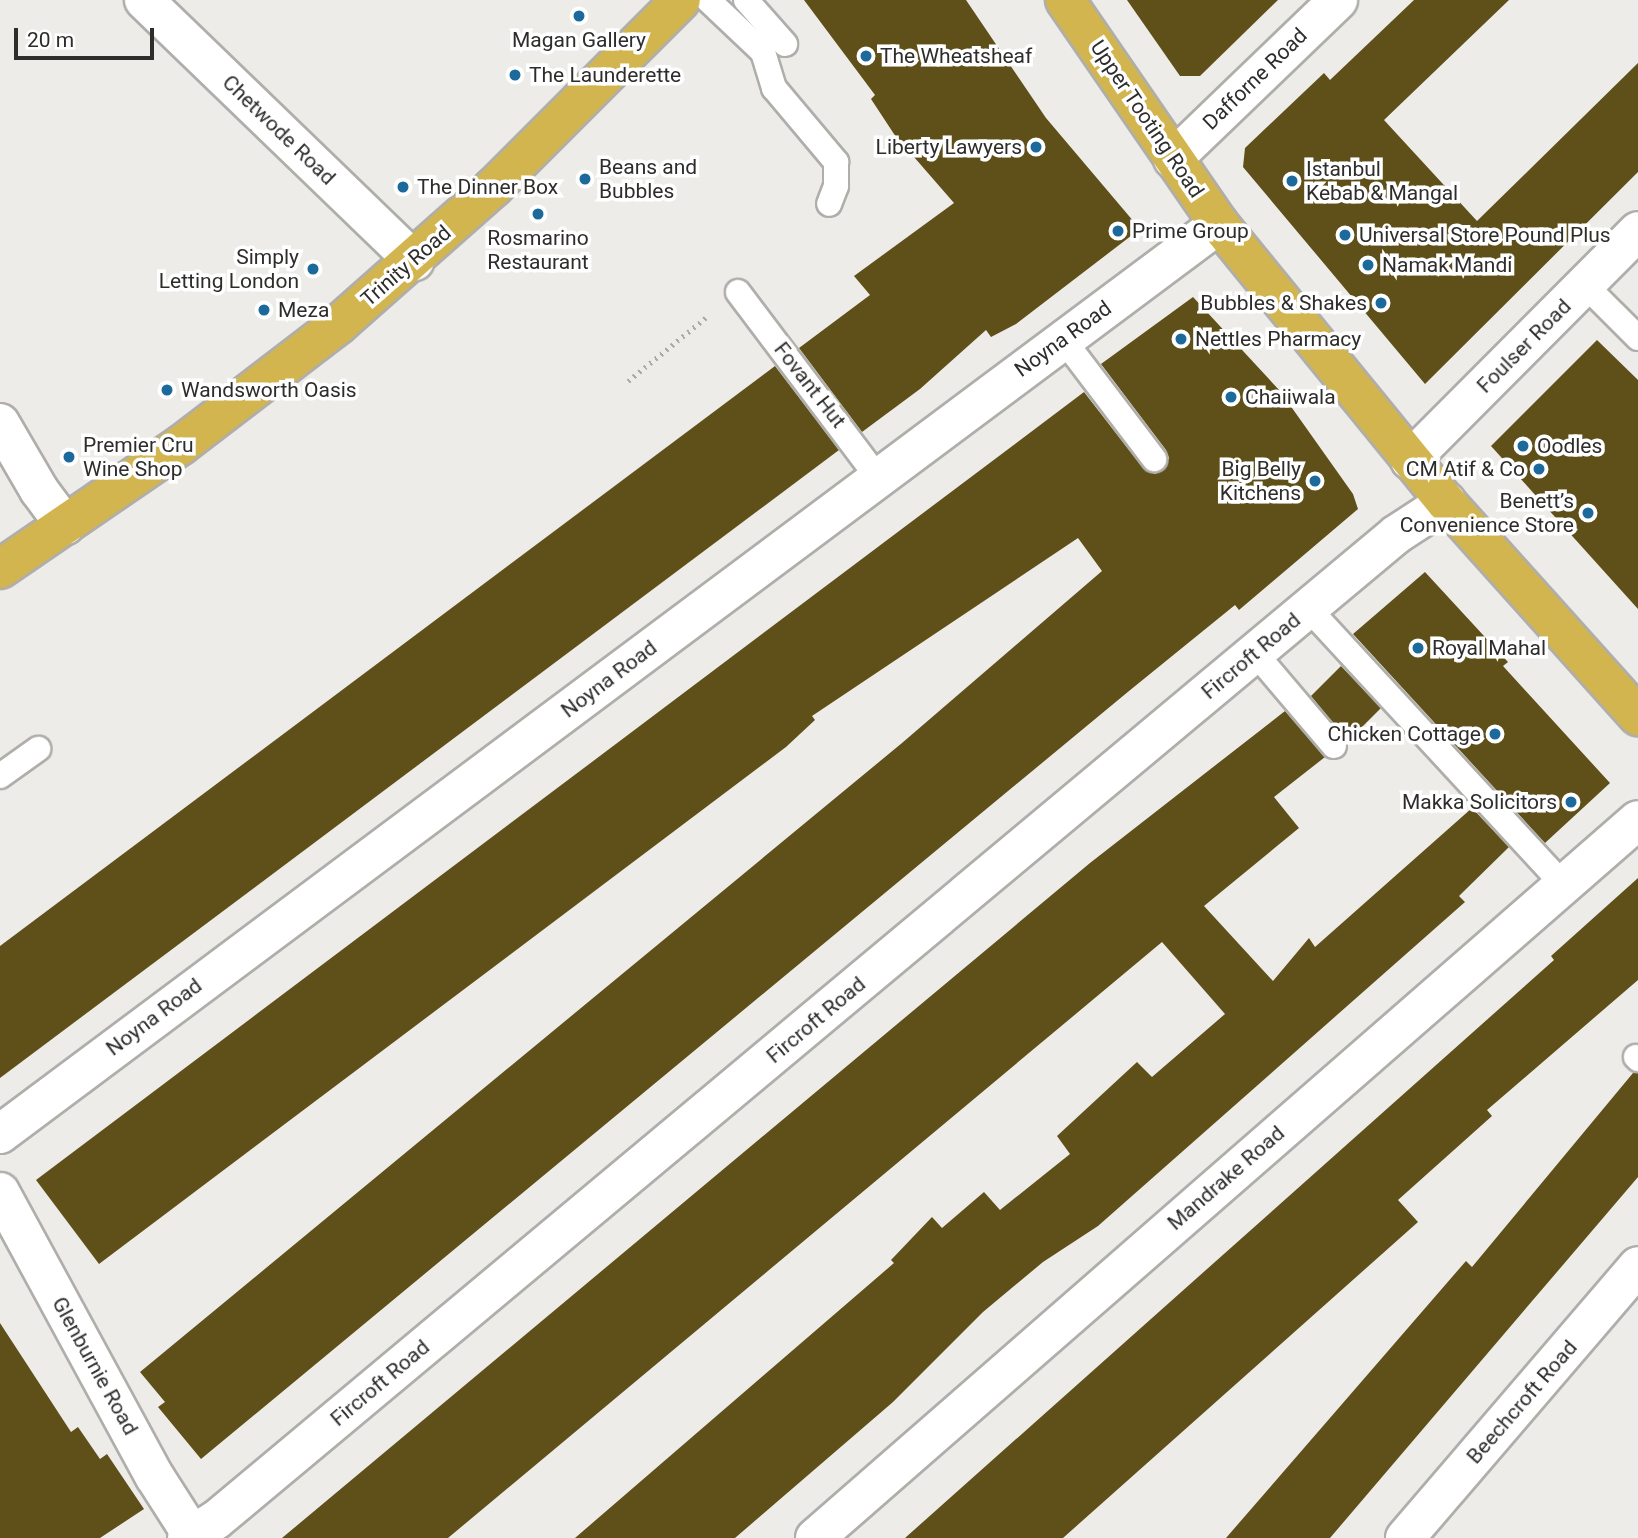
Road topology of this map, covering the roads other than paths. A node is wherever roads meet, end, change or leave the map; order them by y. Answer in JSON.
{"nodes":[{"id":1,"x":144,"y":0,"type":"edge"},
{"id":2,"x":681,"y":0,"type":"edge"},
{"id":3,"x":708,"y":0,"type":"edge"},
{"id":4,"x":746,"y":0,"type":"edge"},
{"id":5,"x":1065,"y":0,"type":"edge"},
{"id":6,"x":1338,"y":0,"type":"edge"},
{"id":7,"x":785,"y":44,"type":"dead end"},
{"id":8,"x":1172,"y":159,"type":"junction"},
{"id":9,"x":829,"y":204,"type":"dead end"},
{"id":10,"x":1219,"y":225,"type":"junction"},
{"id":11,"x":1638,"y":231,"type":"edge"},
{"id":12,"x":414,"y":261,"type":"junction"},
{"id":13,"x":1585,"y":285,"type":"junction"},
{"id":14,"x":738,"y":292,"type":"road end"},
{"id":15,"x":1638,"y":338,"type":"edge"},
{"id":16,"x":1063,"y":340,"type":"junction"},
{"id":17,"x":0,"y":423,"type":"edge"},
{"id":18,"x":1154,"y":459,"type":"dead end"},
{"id":19,"x":1410,"y":460,"type":"junction"},
{"id":20,"x":879,"y":479,"type":"junction"},
{"id":21,"x":1446,"y":502,"type":"junction"},
{"id":22,"x":65,"y":525,"type":"junction"},
{"id":23,"x":0,"y":569,"type":"edge"},
{"id":24,"x":1308,"y":608,"type":"junction"},
{"id":25,"x":1255,"y":653,"type":"junction"},
{"id":26,"x":1638,"y":716,"type":"edge"},
{"id":27,"x":1334,"y":746,"type":"dead end"},
{"id":28,"x":38,"y":749,"type":"dead end"},
{"id":29,"x":0,"y":776,"type":"edge"},
{"id":30,"x":1638,"y":820,"type":"edge"},
{"id":31,"x":1563,"y":884,"type":"junction"},
{"id":32,"x":0,"y":1133,"type":"edge"},
{"id":33,"x":0,"y":1192,"type":"edge"},
{"id":34,"x":1638,"y":1266,"type":"edge"},
{"id":35,"x":191,"y":1537,"type":"edge"},
{"id":36,"x":815,"y":1538,"type":"edge"},
{"id":37,"x":1405,"y":1538,"type":"edge"}],
"edges":[{"from":1,"to":12,"type":"street","name":"Chetwode Road"},
{"from":2,"to":12,"type":"highway","name":"Trinity Road"},
{"from":3,"to":9,"type":"lane"},
{"from":4,"to":7,"type":"lane"},
{"from":5,"to":8,"type":"highway","name":"Upper Tooting Road"},
{"from":6,"to":8,"type":"street","name":"Dafforne Road"},
{"from":8,"to":10,"type":"highway","name":"Upper Tooting Road"},
{"from":10,"to":16,"type":"street","name":"Noyna Road"},
{"from":10,"to":19,"type":"highway","name":"Upper Tooting Road"},
{"from":11,"to":13,"type":"street","name":"Foulser Road"},
{"from":12,"to":22,"type":"highway","name":"Trinity Road"},
{"from":13,"to":15,"type":"lane"},
{"from":13,"to":19,"type":"street","name":"Foulser Road"},
{"from":14,"to":20,"type":"lane","name":"Fovant Hut"},
{"from":16,"to":18,"type":"lane"},
{"from":16,"to":20,"type":"street","name":"Noyna Road"},
{"from":17,"to":22,"type":"street"},
{"from":19,"to":21,"type":"highway","name":"Upper Tooting Road"},
{"from":20,"to":32,"type":"street","name":"Noyna Road"},
{"from":21,"to":24,"type":"street","name":"Fircroft Road"},
{"from":21,"to":26,"type":"highway","name":"Upper Tooting Road"},
{"from":22,"to":23,"type":"highway","name":"Trinity Road"},
{"from":24,"to":25,"type":"street","name":"Fircroft Road"},
{"from":24,"to":31,"type":"lane"},
{"from":25,"to":27,"type":"lane"},
{"from":25,"to":35,"type":"street","name":"Fircroft Road"},
{"from":28,"to":29,"type":"lane"},
{"from":30,"to":31,"type":"street","name":"Mandrake Road"},
{"from":31,"to":36,"type":"street","name":"Mandrake Road"},
{"from":33,"to":35,"type":"street","name":"Glenburnie Road"},
{"from":34,"to":37,"type":"street","name":"Beechcroft Road"}]}
